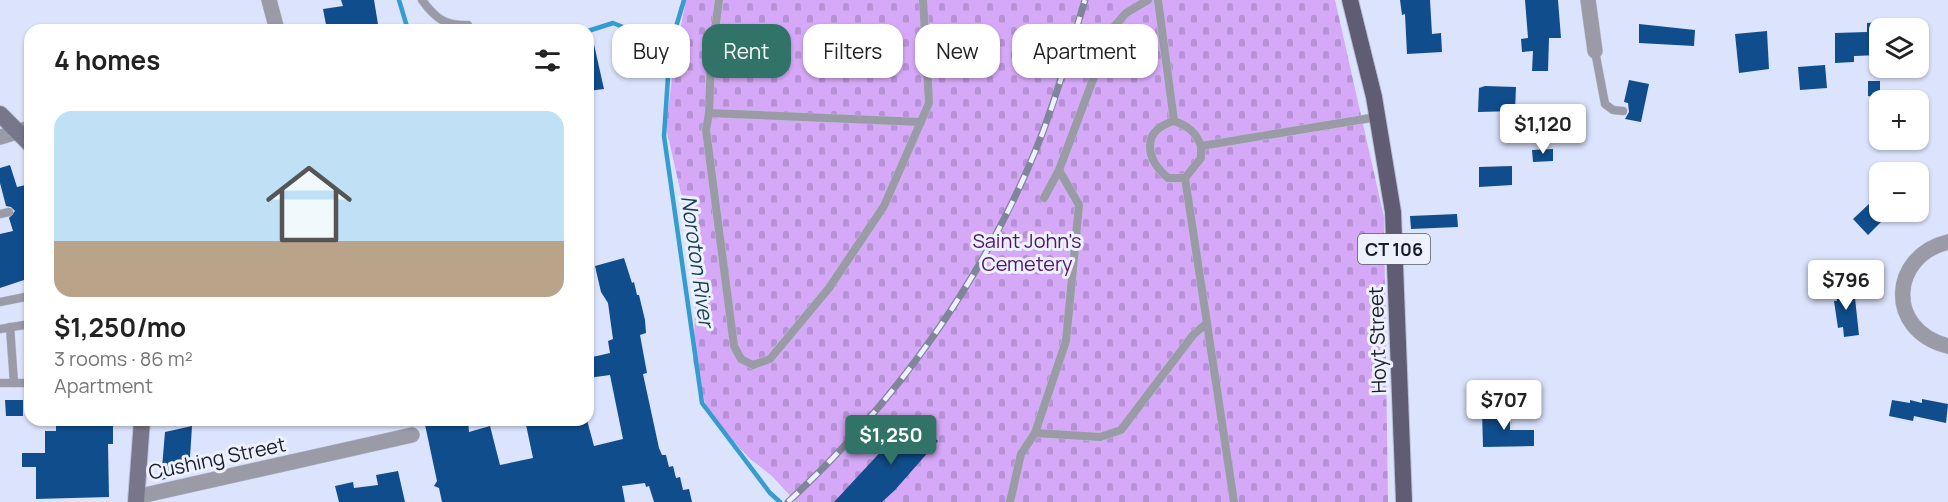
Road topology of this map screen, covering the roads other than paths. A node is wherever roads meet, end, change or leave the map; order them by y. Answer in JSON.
{"nodes":[{"id":1,"x":269,"y":0,"type":"edge"},
{"id":2,"x":422,"y":0,"type":"edge"},
{"id":3,"x":719,"y":0,"type":"edge"},
{"id":4,"x":923,"y":0,"type":"edge"},
{"id":5,"x":1148,"y":0,"type":"edge"},
{"id":6,"x":1158,"y":0,"type":"edge"},
{"id":7,"x":1350,"y":0,"type":"edge"},
{"id":8,"x":1588,"y":0,"type":"edge"},
{"id":9,"x":275,"y":24,"type":"edge"},
{"id":10,"x":448,"y":24,"type":"edge"},
{"id":11,"x":1595,"y":51,"type":"joint"},
{"id":12,"x":1623,"y":111,"type":"dead end"},
{"id":13,"x":709,"y":113,"type":"junction"},
{"id":14,"x":0,"y":114,"type":"edge"},
{"id":15,"x":1377,"y":117,"type":"junction"},
{"id":16,"x":1174,"y":121,"type":"junction"},
{"id":17,"x":921,"y":122,"type":"junction"},
{"id":18,"x":23,"y":130,"type":"edge"},
{"id":19,"x":0,"y":137,"type":"edge"},
{"id":20,"x":1202,"y":146,"type":"junction"},
{"id":21,"x":1059,"y":170,"type":"junction"},
{"id":22,"x":1185,"y":178,"type":"junction"},
{"id":23,"x":1044,"y":198,"type":"dead end"},
{"id":24,"x":1948,"y":242,"type":"edge"},
{"id":25,"x":24,"y":297,"type":"edge"},
{"id":26,"x":0,"y":302,"type":"edge"},
{"id":27,"x":1207,"y":323,"type":"junction"},
{"id":28,"x":24,"y":325,"type":"edge"},
{"id":29,"x":10,"y":327,"type":"junction"},
{"id":30,"x":0,"y":329,"type":"edge"},
{"id":31,"x":1948,"y":346,"type":"edge"},
{"id":32,"x":0,"y":383,"type":"edge"},
{"id":33,"x":14,"y":383,"type":"junction"},
{"id":34,"x":24,"y":383,"type":"edge"},
{"id":35,"x":142,"y":426,"type":"edge"},
{"id":36,"x":1035,"y":433,"type":"junction"},
{"id":37,"x":412,"y":435,"type":"dead end"},
{"id":38,"x":136,"y":499,"type":"edge"},
{"id":39,"x":1010,"y":502,"type":"edge"},
{"id":40,"x":1234,"y":502,"type":"edge"},
{"id":41,"x":1404,"y":502,"type":"edge"}],
"edges":[{"from":1,"to":9,"type":"street"},
{"from":2,"to":10,"type":"lane"},
{"from":3,"to":13,"type":"lane"},
{"from":4,"to":17,"type":"lane"},
{"from":5,"to":21,"type":"lane"},
{"from":6,"to":16,"type":"lane"},
{"from":7,"to":15,"type":"main road","name":"Hoyt Street","number":"CT 106"},
{"from":8,"to":11,"type":"street"},
{"from":11,"to":12,"type":"lane"},
{"from":13,"to":17,"type":"lane"},
{"from":13,"to":17,"type":"lane"},
{"from":14,"to":18,"type":"main road"},
{"from":15,"to":20,"type":"lane"},
{"from":15,"to":41,"type":"main road","name":"Hoyt Street","number":"CT 106"},
{"from":16,"to":20,"type":"lane"},
{"from":16,"to":22,"type":"lane"},
{"from":18,"to":19,"type":"street"},
{"from":20,"to":22,"type":"lane"},
{"from":21,"to":23,"type":"lane"},
{"from":21,"to":36,"type":"lane"},
{"from":22,"to":27,"type":"lane"},
{"from":24,"to":31,"type":"street"},
{"from":25,"to":26,"type":"lane"},
{"from":27,"to":36,"type":"lane"},
{"from":27,"to":40,"type":"lane"},
{"from":28,"to":29,"type":"lane"},
{"from":29,"to":30,"type":"lane"},
{"from":29,"to":33,"type":"lane"},
{"from":32,"to":33,"type":"lane"},
{"from":33,"to":34,"type":"lane"},
{"from":35,"to":38,"type":"main road"},
{"from":36,"to":39,"type":"lane"},
{"from":37,"to":38,"type":"street","name":"Cushing Street"}]}
